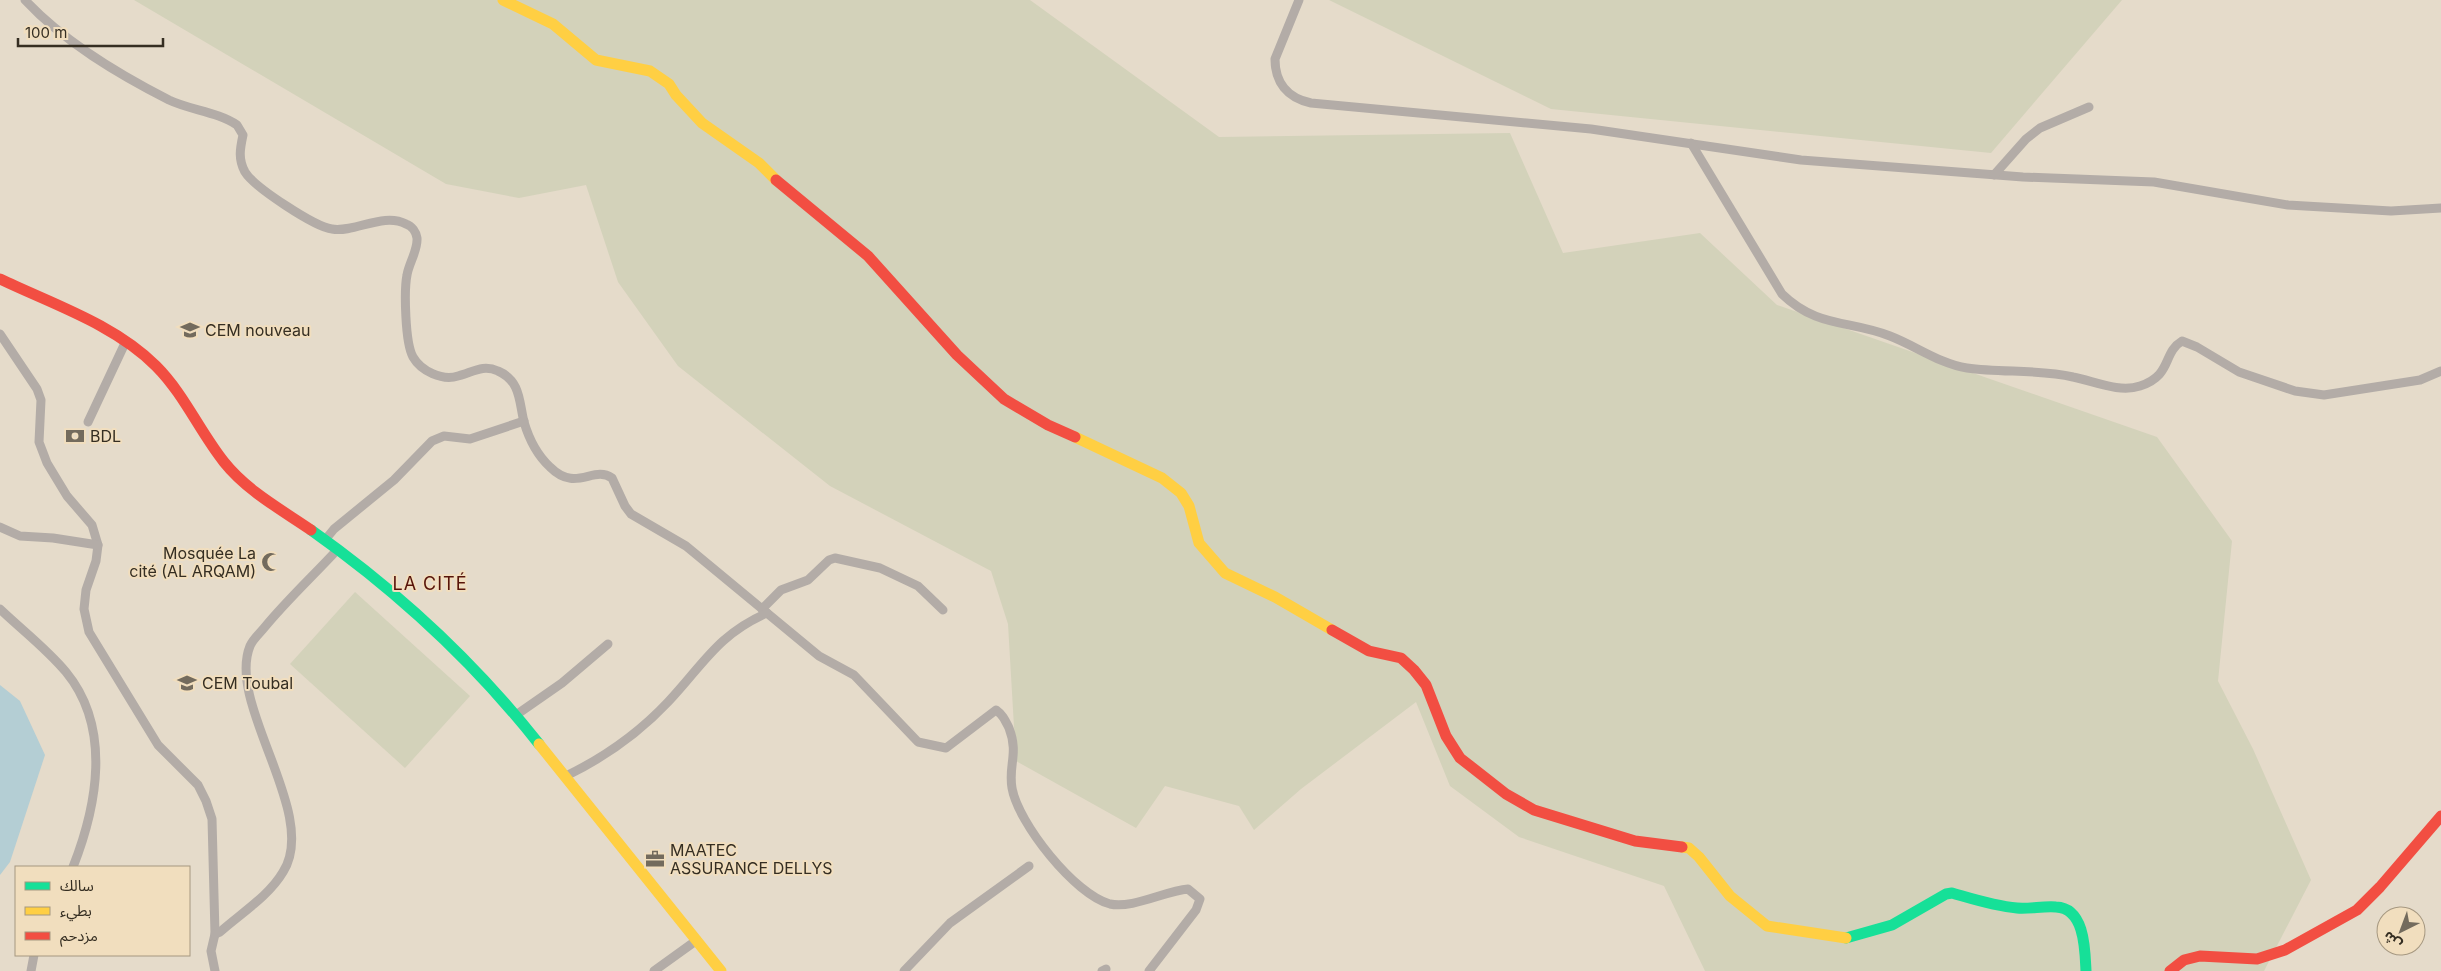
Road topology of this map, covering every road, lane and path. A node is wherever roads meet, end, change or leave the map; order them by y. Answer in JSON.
{"nodes":[{"id":1,"x":25,"y":0,"type":"edge"},
{"id":2,"x":503,"y":0,"type":"edge"},
{"id":3,"x":1299,"y":0,"type":"edge"},
{"id":4,"x":2089,"y":107,"type":"dead end"},
{"id":5,"x":1691,"y":143,"type":"junction"},
{"id":6,"x":1994,"y":175,"type":"junction"},
{"id":7,"x":2441,"y":208,"type":"edge"},
{"id":8,"x":0,"y":279,"type":"edge"},
{"id":9,"x":0,"y":334,"type":"edge"},
{"id":10,"x":126,"y":341,"type":"junction"},
{"id":11,"x":2441,"y":371,"type":"edge"},
{"id":12,"x":524,"y":421,"type":"junction"},
{"id":13,"x":88,"y":422,"type":"dead end"},
{"id":14,"x":0,"y":527,"type":"edge"},
{"id":15,"x":325,"y":540,"type":"junction"},
{"id":16,"x":98,"y":545,"type":"junction"},
{"id":17,"x":337,"y":550,"type":"junction"},
{"id":18,"x":0,"y":609,"type":"edge"},
{"id":19,"x":942,"y":610,"type":"dead end"},
{"id":20,"x":764,"y":611,"type":"junction"},
{"id":21,"x":608,"y":644,"type":"dead end"},
{"id":22,"x":516,"y":715,"type":"junction"},
{"id":23,"x":566,"y":776,"type":"junction"},
{"id":24,"x":2441,"y":816,"type":"edge"},
{"id":25,"x":73,"y":866,"type":"edge"},
{"id":26,"x":1029,"y":866,"type":"dead end"},
{"id":27,"x":215,"y":934,"type":"junction"},
{"id":28,"x":696,"y":940,"type":"junction"},
{"id":29,"x":34,"y":956,"type":"edge"},
{"id":30,"x":31,"y":971,"type":"edge"},
{"id":31,"x":215,"y":971,"type":"edge"},
{"id":32,"x":654,"y":971,"type":"edge"},
{"id":33,"x":721,"y":971,"type":"edge"},
{"id":34,"x":904,"y":971,"type":"edge"},
{"id":35,"x":1149,"y":971,"type":"edge"},
{"id":36,"x":2086,"y":971,"type":"edge"},
{"id":37,"x":2170,"y":971,"type":"edge"}],
"edges":[{"from":1,"to":12,"type":"street"},
{"from":2,"to":36,"type":"street"},
{"from":3,"to":5,"type":"street"},
{"from":4,"to":6,"type":"street"},
{"from":5,"to":6,"type":"street"},
{"from":5,"to":11,"type":"street"},
{"from":6,"to":7,"type":"street"},
{"from":8,"to":10,"type":"street"},
{"from":9,"to":16,"type":"street"},
{"from":10,"to":13,"type":"street"},
{"from":10,"to":15,"type":"street"},
{"from":12,"to":15,"type":"street"},
{"from":12,"to":20,"type":"street"},
{"from":14,"to":16,"type":"street"},
{"from":15,"to":17,"type":"street"},
{"from":16,"to":27,"type":"street"},
{"from":17,"to":22,"type":"street"},
{"from":17,"to":27,"type":"street"},
{"from":18,"to":25,"type":"street"},
{"from":19,"to":20,"type":"street"},
{"from":20,"to":23,"type":"street"},
{"from":20,"to":35,"type":"street"},
{"from":21,"to":22,"type":"street"},
{"from":22,"to":23,"type":"street"},
{"from":23,"to":28,"type":"street"},
{"from":24,"to":37,"type":"street"},
{"from":26,"to":34,"type":"street"},
{"from":27,"to":31,"type":"street"},
{"from":28,"to":32,"type":"street"},
{"from":28,"to":33,"type":"street"},
{"from":29,"to":30,"type":"street"}]}
